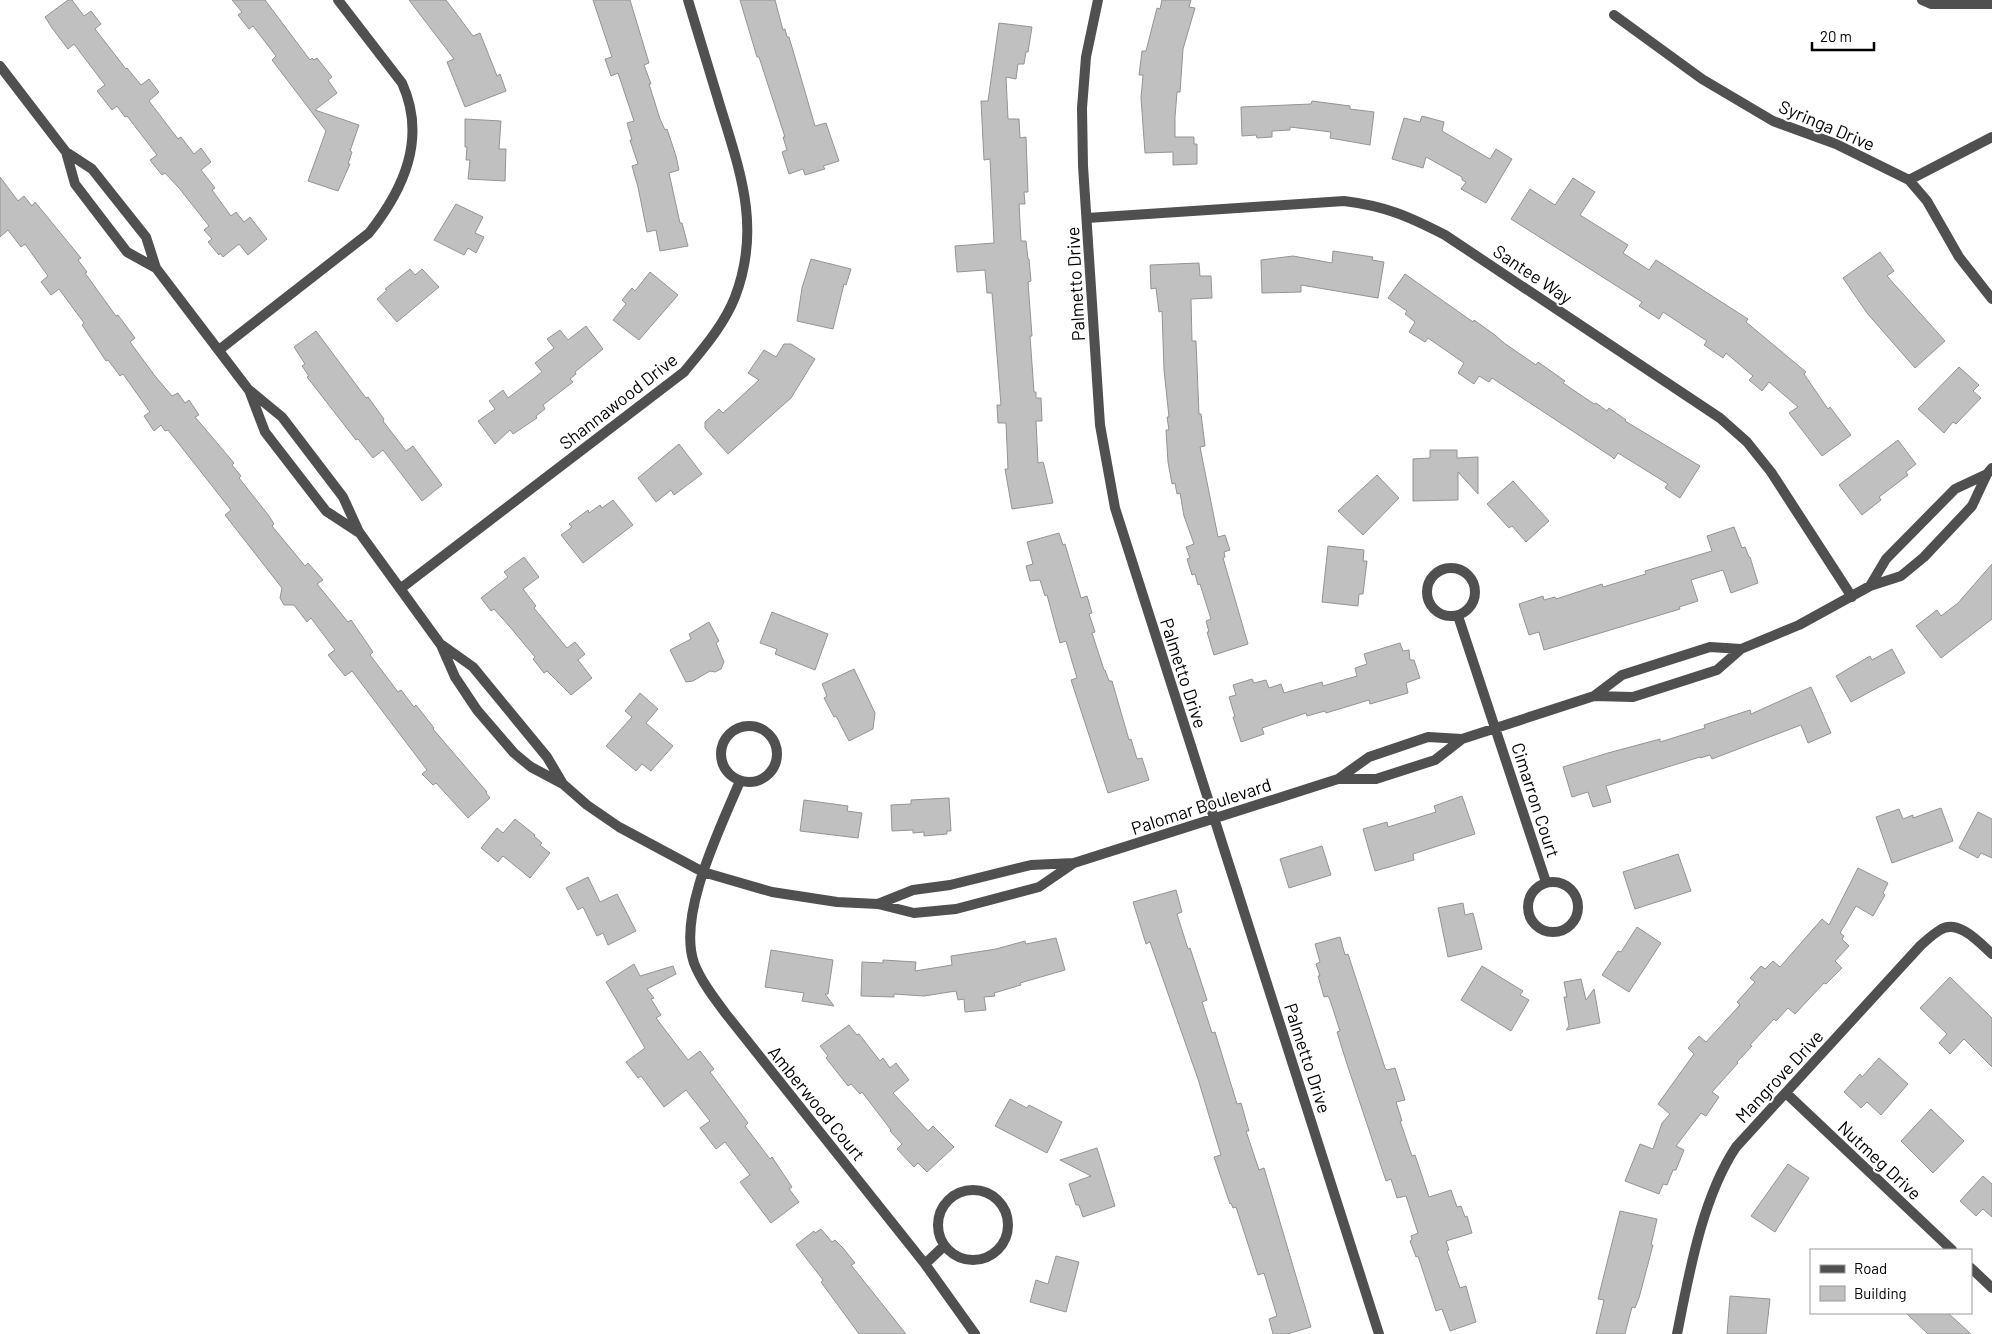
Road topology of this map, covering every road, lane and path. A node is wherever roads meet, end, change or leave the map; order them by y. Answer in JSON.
{"nodes":[{"id":1,"x":338,"y":0,"type":"edge"},
{"id":2,"x":688,"y":0,"type":"edge"},
{"id":3,"x":1098,"y":0,"type":"edge"},
{"id":4,"x":1922,"y":0,"type":"edge"},
{"id":5,"x":1992,"y":4,"type":"edge"},
{"id":6,"x":1614,"y":15,"type":"dead end"},
{"id":7,"x":0,"y":66,"type":"edge"},
{"id":8,"x":1992,"y":137,"type":"edge"},
{"id":9,"x":66,"y":152,"type":"junction"},
{"id":10,"x":1909,"y":180,"type":"junction"},
{"id":11,"x":1087,"y":218,"type":"junction"},
{"id":12,"x":156,"y":268,"type":"junction"},
{"id":13,"x":1992,"y":299,"type":"edge"},
{"id":14,"x":219,"y":350,"type":"junction"},
{"id":15,"x":248,"y":389,"type":"junction"},
{"id":16,"x":1989,"y":471,"type":"edge"},
{"id":17,"x":359,"y":532,"type":"junction"},
{"id":18,"x":1870,"y":586,"type":"junction"},
{"id":19,"x":400,"y":589,"type":"junction"},
{"id":20,"x":1852,"y":597,"type":"junction"},
{"id":21,"x":1458,"y":616,"type":"junction"},
{"id":22,"x":441,"y":645,"type":"junction"},
{"id":23,"x":1741,"y":649,"type":"junction"},
{"id":24,"x":1594,"y":696,"type":"junction"},
{"id":25,"x":1495,"y":728,"type":"junction"},
{"id":26,"x":1462,"y":739,"type":"junction"},
{"id":27,"x":1338,"y":779,"type":"junction"},
{"id":28,"x":740,"y":781,"type":"junction"},
{"id":29,"x":563,"y":784,"type":"junction"},
{"id":30,"x":1214,"y":819,"type":"junction"},
{"id":31,"x":1074,"y":863,"type":"junction"},
{"id":32,"x":703,"y":872,"type":"junction"},
{"id":33,"x":1546,"y":882,"type":"junction"},
{"id":34,"x":878,"y":904,"type":"junction"},
{"id":35,"x":1992,"y":954,"type":"edge"},
{"id":36,"x":1786,"y":1093,"type":"junction"},
{"id":37,"x":944,"y":1246,"type":"junction"},
{"id":38,"x":1951,"y":1249,"type":"edge"},
{"id":39,"x":925,"y":1264,"type":"junction"},
{"id":40,"x":1972,"y":1269,"type":"edge"},
{"id":41,"x":1992,"y":1288,"type":"edge"},
{"id":42,"x":975,"y":1334,"type":"edge"},
{"id":43,"x":1379,"y":1334,"type":"edge"},
{"id":44,"x":1677,"y":1334,"type":"edge"}],
"edges":[{"from":1,"to":14,"type":"street"},
{"from":2,"to":19,"type":"street","name":"Shannawood Drive"},
{"from":3,"to":11,"type":"street","name":"Palmetto Drive"},
{"from":4,"to":5,"type":"street"},
{"from":6,"to":10,"type":"street","name":"Syringa Drive"},
{"from":7,"to":9,"type":"street","name":"Palomar Boulevard"},
{"from":8,"to":10,"type":"street"},
{"from":9,"to":12,"type":"street","name":"Palomar Boulevard"},
{"from":9,"to":12,"type":"street","name":"Palomar Boulevard"},
{"from":10,"to":13,"type":"street","name":"Syringa Drive"},
{"from":11,"to":20,"type":"street","name":"Santee Way"},
{"from":11,"to":30,"type":"street","name":"Palmetto Drive"},
{"from":12,"to":14,"type":"street","name":"Palomar Boulevard"},
{"from":14,"to":15,"type":"street","name":"Palomar Boulevard"},
{"from":15,"to":17,"type":"street","name":"Palomar Boulevard"},
{"from":15,"to":17,"type":"street","name":"Palomar Boulevard"},
{"from":16,"to":18,"type":"street","name":"Palomar Boulevard"},
{"from":16,"to":18,"type":"street","name":"Palomar Boulevard"},
{"from":17,"to":19,"type":"street","name":"Palomar Boulevard"},
{"from":18,"to":20,"type":"street","name":"Palomar Boulevard"},
{"from":19,"to":22,"type":"street","name":"Palomar Boulevard"},
{"from":20,"to":23,"type":"street","name":"Palomar Boulevard"},
{"from":21,"to":21,"type":"street"},
{"from":21,"to":25,"type":"street","name":"Cimarron Court"},
{"from":22,"to":29,"type":"street","name":"Palomar Boulevard"},
{"from":22,"to":29,"type":"street","name":"Palomar Boulevard"},
{"from":23,"to":24,"type":"street","name":"Palomar Boulevard"},
{"from":23,"to":24,"type":"street","name":"Palomar Boulevard"},
{"from":24,"to":25,"type":"street","name":"Palomar Boulevard"},
{"from":25,"to":26,"type":"street","name":"Palomar Boulevard"},
{"from":25,"to":33,"type":"street","name":"Cimarron Court"},
{"from":26,"to":27,"type":"street","name":"Palomar Boulevard"},
{"from":26,"to":27,"type":"street","name":"Palomar Boulevard"},
{"from":27,"to":30,"type":"street","name":"Palomar Boulevard"},
{"from":28,"to":28,"type":"street"},
{"from":28,"to":32,"type":"street","name":"Amberwood Court"},
{"from":29,"to":32,"type":"street","name":"Palomar Boulevard"},
{"from":30,"to":31,"type":"street","name":"Palomar Boulevard"},
{"from":30,"to":43,"type":"street","name":"Palmetto Drive"},
{"from":31,"to":34,"type":"street","name":"Palomar Boulevard"},
{"from":31,"to":34,"type":"street","name":"Palomar Boulevard"},
{"from":32,"to":34,"type":"street","name":"Palomar Boulevard"},
{"from":32,"to":39,"type":"street","name":"Amberwood Court"},
{"from":33,"to":33,"type":"street","name":"Cimarron Court"},
{"from":35,"to":36,"type":"street","name":"Mangrove Drive"},
{"from":36,"to":38,"type":"street","name":"Nutmeg Drive"},
{"from":36,"to":44,"type":"street","name":"Mangrove Drive"},
{"from":37,"to":37,"type":"street"},
{"from":37,"to":39,"type":"street"},
{"from":39,"to":42,"type":"street","name":"Amberwood Court"},
{"from":40,"to":41,"type":"street"}]}
